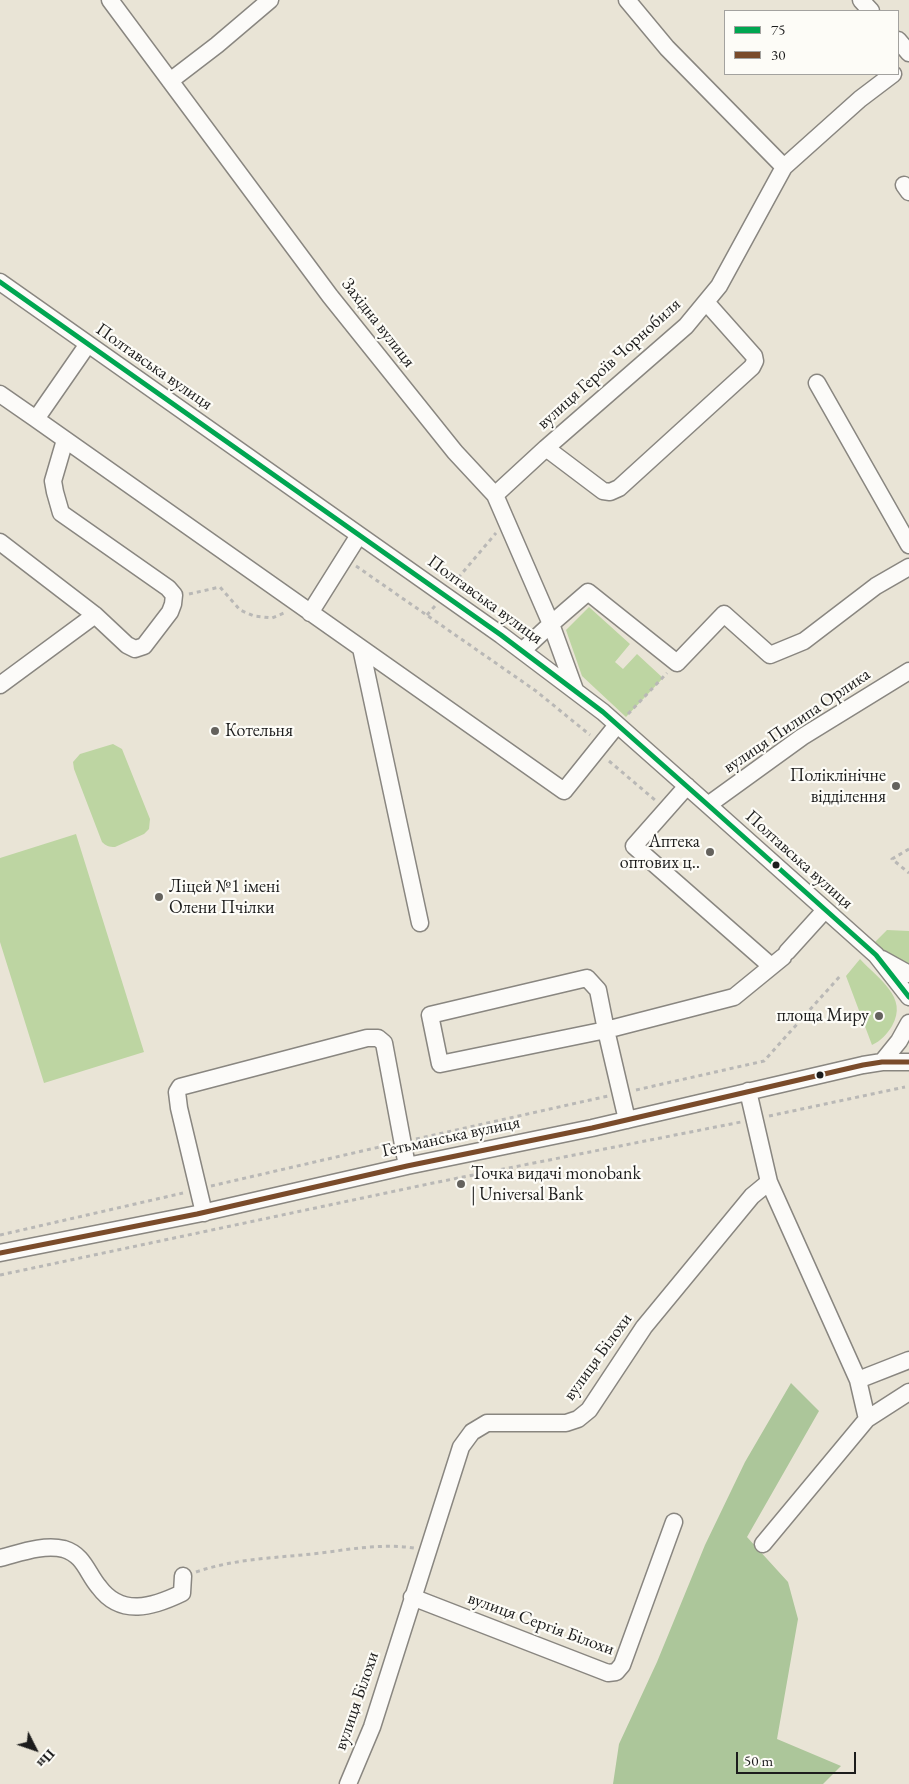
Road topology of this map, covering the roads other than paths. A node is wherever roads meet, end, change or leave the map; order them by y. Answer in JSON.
{"nodes":[{"id":1,"x":110,"y":0,"type":"edge"},
{"id":2,"x":270,"y":0,"type":"edge"},
{"id":3,"x":627,"y":0,"type":"edge"},
{"id":4,"x":861,"y":0,"type":"edge"},
{"id":5,"x":870,"y":10,"type":"edge"},
{"id":6,"x":899,"y":41,"type":"edge"},
{"id":7,"x":909,"y":53,"type":"edge"},
{"id":8,"x":909,"y":61,"type":"edge"},
{"id":9,"x":899,"y":69,"type":"edge"},
{"id":10,"x":892,"y":75,"type":"edge"},
{"id":11,"x":170,"y":81,"type":"junction"},
{"id":12,"x":784,"y":167,"type":"junction"},
{"id":13,"x":0,"y":282,"type":"edge"},
{"id":14,"x":706,"y":302,"type":"junction"},
{"id":15,"x":88,"y":344,"type":"junction"},
{"id":16,"x":817,"y":383,"type":"dead end"},
{"id":17,"x":0,"y":394,"type":"edge"},
{"id":18,"x":36,"y":419,"type":"junction"},
{"id":19,"x":65,"y":440,"type":"junction"},
{"id":20,"x":546,"y":448,"type":"junction"},
{"id":21,"x":495,"y":495,"type":"junction"},
{"id":22,"x":359,"y":536,"type":"junction"},
{"id":23,"x":0,"y":542,"type":"edge"},
{"id":24,"x":909,"y":546,"type":"edge"},
{"id":25,"x":909,"y":567,"type":"edge"},
{"id":26,"x":310,"y":613,"type":"junction"},
{"id":27,"x":95,"y":615,"type":"junction"},
{"id":28,"x":551,"y":624,"type":"junction"},
{"id":29,"x":361,"y":648,"type":"junction"},
{"id":30,"x":522,"y":651,"type":"junction"},
{"id":31,"x":909,"y":671,"type":"edge"},
{"id":32,"x":0,"y":686,"type":"edge"},
{"id":33,"x":575,"y":690,"type":"junction"},
{"id":34,"x":618,"y":725,"type":"junction"},
{"id":35,"x":687,"y":786,"type":"junction"},
{"id":36,"x":708,"y":805,"type":"junction"},
{"id":37,"x":825,"y":910,"type":"junction"},
{"id":38,"x":420,"y":923,"type":"dead end"},
{"id":39,"x":876,"y":955,"type":"junction"},
{"id":40,"x":780,"y":959,"type":"junction"},
{"id":41,"x":909,"y":969,"type":"edge"},
{"id":42,"x":909,"y":974,"type":"edge"},
{"id":43,"x":906,"y":994,"type":"edge"},
{"id":44,"x":909,"y":1008,"type":"edge"},
{"id":45,"x":909,"y":1023,"type":"edge"},
{"id":46,"x":606,"y":1030,"type":"junction"},
{"id":47,"x":909,"y":1044,"type":"edge"},
{"id":48,"x":882,"y":1062,"type":"junction"},
{"id":49,"x":909,"y":1062,"type":"edge"},
{"id":50,"x":748,"y":1091,"type":"junction"},
{"id":51,"x":627,"y":1120,"type":"junction"},
{"id":52,"x":407,"y":1166,"type":"junction"},
{"id":53,"x":769,"y":1182,"type":"junction"},
{"id":54,"x":204,"y":1213,"type":"junction"},
{"id":55,"x":0,"y":1253,"type":"edge"},
{"id":56,"x":909,"y":1360,"type":"edge"},
{"id":57,"x":858,"y":1380,"type":"junction"},
{"id":58,"x":909,"y":1392,"type":"edge"},
{"id":59,"x":867,"y":1420,"type":"junction"},
{"id":60,"x":674,"y":1522,"type":"dead end"},
{"id":61,"x":763,"y":1544,"type":"dead end"},
{"id":62,"x":0,"y":1558,"type":"edge"},
{"id":63,"x":183,"y":1576,"type":"road end"},
{"id":64,"x":412,"y":1597,"type":"junction"},
{"id":65,"x":348,"y":1784,"type":"edge"}],
"edges":[{"from":1,"to":11,"type":"street","name":"Західна вулиця"},
{"from":2,"to":11,"type":"street"},
{"from":3,"to":12,"type":"street"},
{"from":4,"to":5,"type":"street"},
{"from":6,"to":7,"type":"street"},
{"from":8,"to":9,"type":"street"},
{"from":10,"to":12,"type":"street","name":"вулиця Героїв Чорнобиля"},
{"from":11,"to":21,"type":"street","name":"Західна вулиця"},
{"from":12,"to":14,"type":"street","name":"вулиця Героїв Чорнобиля"},
{"from":13,"to":15,"type":"street","name":"Полтавська вулиця"},
{"from":14,"to":20,"type":"street","name":"вулиця Героїв Чорнобиля"},
{"from":14,"to":20,"type":"street"},
{"from":15,"to":18,"type":"street"},
{"from":15,"to":22,"type":"street","name":"Полтавська вулиця"},
{"from":16,"to":24,"type":"street"},
{"from":17,"to":18,"type":"street"},
{"from":18,"to":19,"type":"street"},
{"from":19,"to":26,"type":"street"},
{"from":19,"to":27,"type":"street"},
{"from":20,"to":21,"type":"street","name":"вулиця Героїв Чорнобиля"},
{"from":21,"to":28,"type":"street","name":"Західна вулиця"},
{"from":22,"to":26,"type":"street"},
{"from":22,"to":30,"type":"street","name":"Полтавська вулиця"},
{"from":23,"to":27,"type":"street"},
{"from":25,"to":28,"type":"street"},
{"from":26,"to":29,"type":"street"},
{"from":27,"to":32,"type":"street"},
{"from":28,"to":30,"type":"street"},
{"from":28,"to":33,"type":"street","name":"Західна вулиця"},
{"from":29,"to":34,"type":"street"},
{"from":29,"to":38,"type":"street"},
{"from":30,"to":33,"type":"street","name":"Полтавська вулиця"},
{"from":31,"to":36,"type":"street","name":"вулиця Пилипа Орлика"},
{"from":33,"to":34,"type":"street","name":"Полтавська вулиця"},
{"from":34,"to":35,"type":"street","name":"Полтавська вулиця"},
{"from":35,"to":36,"type":"street","name":"Полтавська вулиця"},
{"from":35,"to":40,"type":"street"},
{"from":36,"to":37,"type":"street","name":"Полтавська вулиця"},
{"from":37,"to":39,"type":"street","name":"Полтавська вулиця"},
{"from":37,"to":40,"type":"street"},
{"from":39,"to":41,"type":"street"},
{"from":39,"to":42,"type":"street"},
{"from":39,"to":43,"type":"street","name":"Полтавська вулиця"},
{"from":40,"to":46,"type":"street"},
{"from":43,"to":44,"type":"street"},
{"from":45,"to":48,"type":"street"},
{"from":46,"to":46,"type":"street"},
{"from":46,"to":51,"type":"street"},
{"from":47,"to":48,"type":"street"},
{"from":48,"to":49,"type":"street","name":"Гетьманська вулиця"},
{"from":48,"to":50,"type":"street","name":"Гетьманська вулиця"},
{"from":50,"to":51,"type":"street","name":"Гетьманська вулиця"},
{"from":50,"to":53,"type":"street"},
{"from":51,"to":52,"type":"street","name":"Гетьманська вулиця"},
{"from":52,"to":54,"type":"street","name":"Гетьманська вулиця"},
{"from":52,"to":54,"type":"street"},
{"from":53,"to":57,"type":"street"},
{"from":53,"to":64,"type":"street","name":"вулиця Білохи"},
{"from":54,"to":55,"type":"street","name":"Гетьманська вулиця"},
{"from":56,"to":57,"type":"street"},
{"from":57,"to":59,"type":"street"},
{"from":58,"to":59,"type":"street"},
{"from":59,"to":61,"type":"street"},
{"from":60,"to":64,"type":"street","name":"вулиця Сергія Білохи"},
{"from":62,"to":63,"type":"street"},
{"from":64,"to":65,"type":"street","name":"вулиця Білохи"}]}
